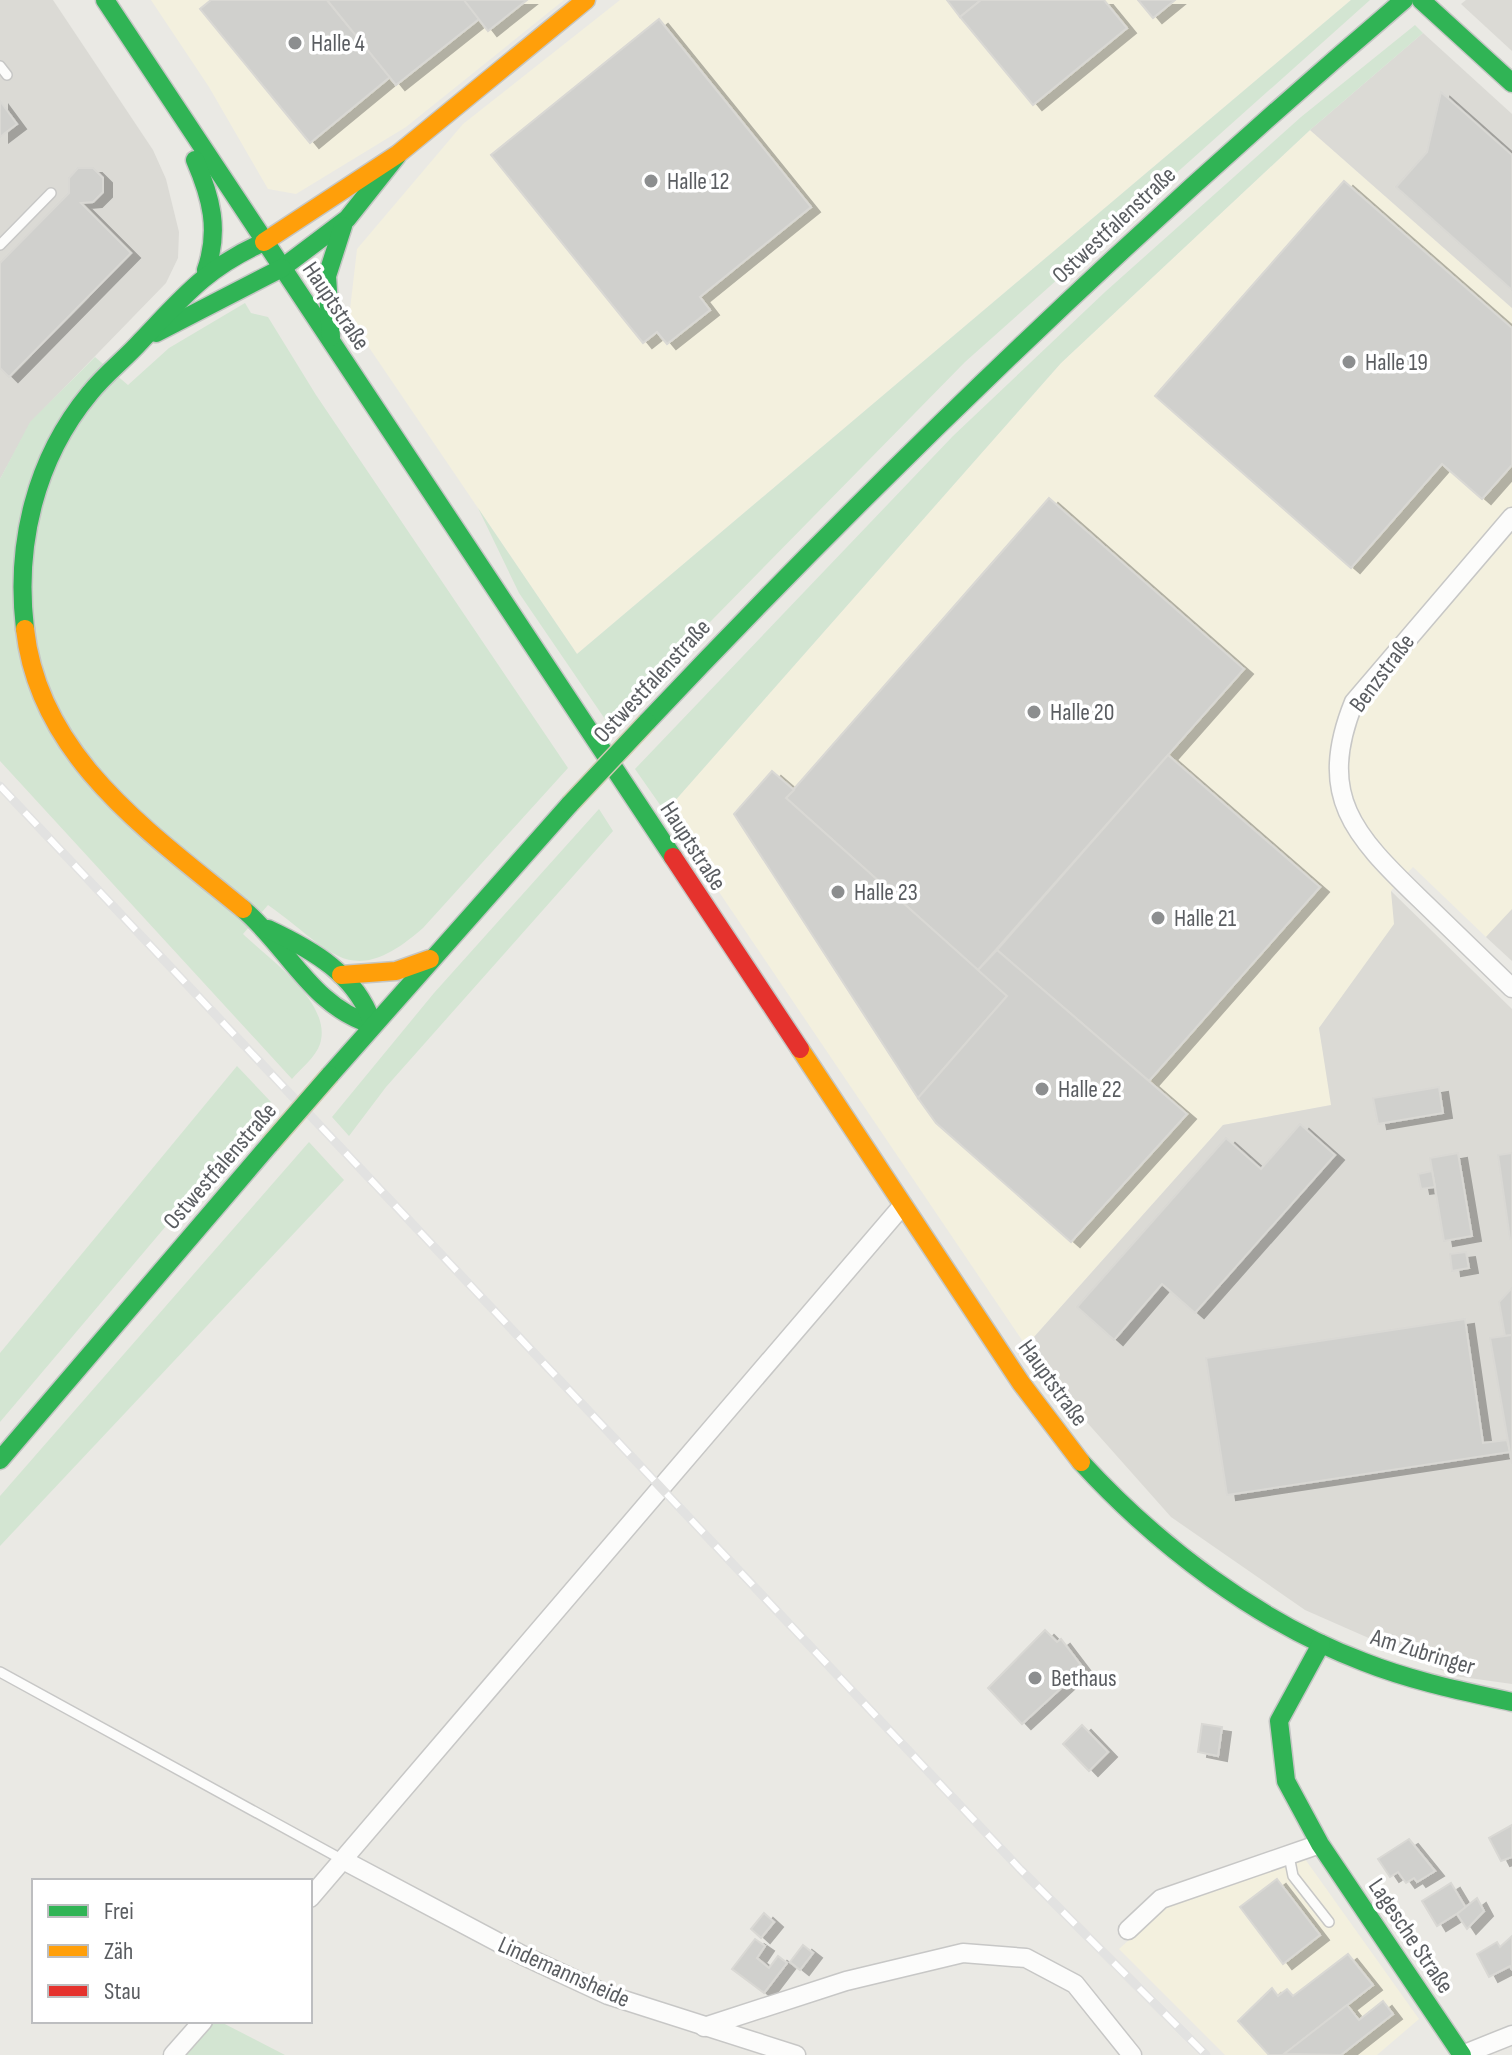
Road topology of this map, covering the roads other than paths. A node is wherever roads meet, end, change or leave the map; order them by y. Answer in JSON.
{"nodes":[{"id":1,"x":105,"y":0,"type":"edge"},
{"id":2,"x":586,"y":0,"type":"edge"},
{"id":3,"x":1404,"y":0,"type":"edge"},
{"id":4,"x":1421,"y":0,"type":"edge"},
{"id":5,"x":0,"y":66,"type":"edge"},
{"id":6,"x":7,"y":75,"type":"dead end"},
{"id":7,"x":1512,"y":83,"type":"edge"},
{"id":8,"x":170,"y":101,"type":"junction"},
{"id":9,"x":398,"y":154,"type":"junction"},
{"id":10,"x":51,"y":193,"type":"dead end"},
{"id":11,"x":343,"y":226,"type":"junction"},
{"id":12,"x":264,"y":242,"type":"junction"},
{"id":13,"x":0,"y":245,"type":"edge"},
{"id":14,"x":282,"y":268,"type":"junction"},
{"id":15,"x":206,"y":270,"type":"junction"},
{"id":16,"x":141,"y":341,"type":"junction"},
{"id":17,"x":331,"y":342,"type":"junction"},
{"id":18,"x":1512,"y":517,"type":"edge"},
{"id":19,"x":264,"y":927,"type":"junction"},
{"id":20,"x":431,"y":959,"type":"junction"},
{"id":21,"x":341,"y":975,"type":"junction"},
{"id":22,"x":1512,"y":988,"type":"edge"},
{"id":23,"x":323,"y":996,"type":"junction"},
{"id":24,"x":373,"y":1025,"type":"junction"},
{"id":25,"x":330,"y":1075,"type":"junction"},
{"id":26,"x":903,"y":1205,"type":"junction"},
{"id":27,"x":0,"y":1460,"type":"edge"},
{"id":28,"x":1321,"y":1644,"type":"junction"},
{"id":29,"x":0,"y":1672,"type":"edge"},
{"id":30,"x":1512,"y":1702,"type":"edge"},
{"id":31,"x":1320,"y":1844,"type":"junction"},
{"id":32,"x":1289,"y":1856,"type":"junction"},
{"id":33,"x":343,"y":1860,"type":"junction"},
{"id":34,"x":312,"y":1896,"type":"edge"},
{"id":35,"x":1329,"y":1922,"type":"dead end"},
{"id":36,"x":1128,"y":1930,"type":"dead end"},
{"id":37,"x":201,"y":2023,"type":"edge"},
{"id":38,"x":704,"y":2027,"type":"junction"},
{"id":39,"x":1512,"y":2035,"type":"edge"},
{"id":40,"x":173,"y":2055,"type":"edge"},
{"id":41,"x":796,"y":2055,"type":"edge"},
{"id":42,"x":1132,"y":2055,"type":"edge"},
{"id":43,"x":1462,"y":2055,"type":"edge"}],
"edges":[{"from":1,"to":8,"type":"main road","name":"Hauptstraße"},
{"from":2,"to":9,"type":"main road"},
{"from":3,"to":20,"type":"main road","name":"Ostwestfalenstraße","bridge":true},
{"from":4,"to":7,"type":"main road"},
{"from":5,"to":6,"type":"lane"},
{"from":8,"to":12,"type":"main road","name":"Hauptstraße"},
{"from":8,"to":15,"type":"main road"},
{"from":9,"to":11,"type":"main road"},
{"from":9,"to":12,"type":"main road"},
{"from":10,"to":13,"type":"lane"},
{"from":11,"to":14,"type":"main road"},
{"from":11,"to":17,"type":"main road"},
{"from":12,"to":14,"type":"main road","name":"Hauptstraße"},
{"from":12,"to":15,"type":"main road"},
{"from":14,"to":16,"type":"main road"},
{"from":14,"to":17,"type":"main road","name":"Hauptstraße"},
{"from":15,"to":16,"type":"main road"},
{"from":16,"to":19,"type":"main road"},
{"from":17,"to":26,"type":"main road","name":"Hauptstraße"},
{"from":18,"to":22,"type":"street","name":"Benzstraße"},
{"from":19,"to":21,"type":"main road"},
{"from":19,"to":23,"type":"main road"},
{"from":20,"to":21,"type":"main road"},
{"from":20,"to":24,"type":"main road","name":"Ostwestfalenstraße"},
{"from":21,"to":24,"type":"main road"},
{"from":23,"to":24,"type":"main road"},
{"from":23,"to":25,"type":"main road"},
{"from":24,"to":25,"type":"main road","name":"Ostwestfalenstraße"},
{"from":25,"to":27,"type":"main road","name":"Ostwestfalenstraße","bridge":true},
{"from":26,"to":28,"type":"main road","name":"Hauptstraße"},
{"from":26,"to":33,"type":"street"},
{"from":28,"to":30,"type":"main road","name":"Am Zubringer"},
{"from":28,"to":31,"type":"main road","name":"Lagesche Straße"},
{"from":29,"to":33,"type":"lane"},
{"from":31,"to":32,"type":"street"},
{"from":31,"to":43,"type":"main road","name":"Lagesche Straße"},
{"from":32,"to":35,"type":"lane"},
{"from":32,"to":36,"type":"street"},
{"from":33,"to":34,"type":"street"},
{"from":33,"to":38,"type":"street","name":"Lindemannsheide"},
{"from":37,"to":40,"type":"street"},
{"from":38,"to":41,"type":"street","name":"Lindemannsheide"},
{"from":38,"to":42,"type":"street"},
{"from":39,"to":43,"type":"street"}]}
